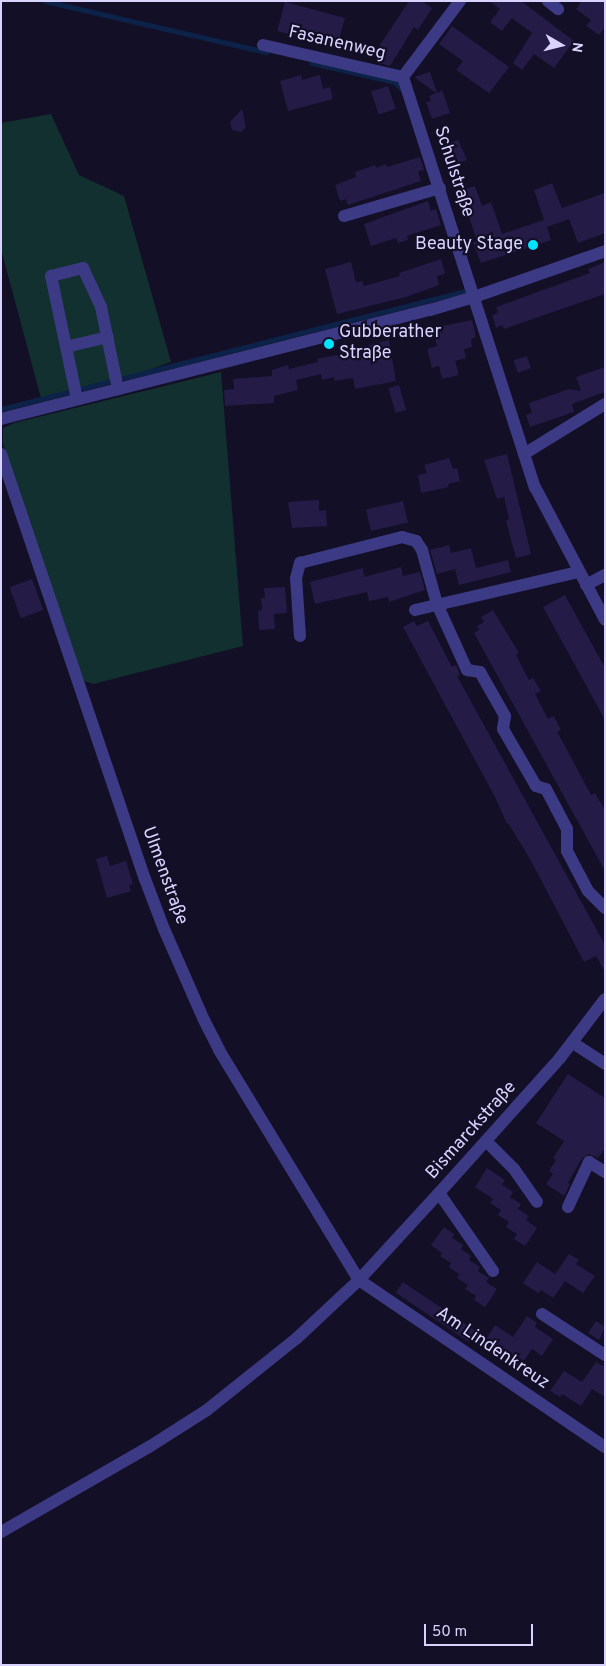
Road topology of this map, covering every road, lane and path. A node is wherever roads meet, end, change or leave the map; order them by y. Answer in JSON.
{"nodes":[{"id":1,"x":460,"y":1,"type":"edge"},
{"id":2,"x":263,"y":45,"type":"dead end"},
{"id":3,"x":404,"y":77,"type":"junction"},
{"id":4,"x":440,"y":188,"type":"junction"},
{"id":5,"x":344,"y":216,"type":"dead end"},
{"id":6,"x":605,"y":251,"type":"edge"},
{"id":7,"x":474,"y":297,"type":"junction"},
{"id":8,"x":108,"y":337,"type":"junction"},
{"id":9,"x":66,"y":347,"type":"junction"},
{"id":10,"x":118,"y":389,"type":"junction"},
{"id":11,"x":77,"y":399,"type":"junction"},
{"id":12,"x":605,"y":404,"type":"edge"},
{"id":13,"x":1,"y":419,"type":"edge"},
{"id":14,"x":1,"y":454,"type":"edge"},
{"id":15,"x":524,"y":454,"type":"junction"},
{"id":16,"x":578,"y":572,"type":"junction"},
{"id":17,"x":605,"y":575,"type":"edge"},
{"id":18,"x":586,"y":585,"type":"junction"},
{"id":19,"x":437,"y":604,"type":"junction"},
{"id":20,"x":415,"y":610,"type":"dead end"},
{"id":21,"x":605,"y":620,"type":"edge"},
{"id":22,"x":300,"y":636,"type":"dead end"},
{"id":23,"x":605,"y":908,"type":"edge"},
{"id":24,"x":605,"y":1000,"type":"edge"},
{"id":25,"x":573,"y":1043,"type":"junction"},
{"id":26,"x":605,"y":1064,"type":"edge"},
{"id":27,"x":486,"y":1141,"type":"junction"},
{"id":28,"x":604,"y":1169,"type":"edge"},
{"id":29,"x":439,"y":1194,"type":"junction"},
{"id":30,"x":537,"y":1202,"type":"dead end"},
{"id":31,"x":568,"y":1207,"type":"dead end"},
{"id":32,"x":493,"y":1271,"type":"dead end"},
{"id":33,"x":359,"y":1280,"type":"junction"},
{"id":34,"x":542,"y":1314,"type":"dead end"},
{"id":35,"x":605,"y":1355,"type":"edge"},
{"id":36,"x":605,"y":1446,"type":"edge"},
{"id":37,"x":1,"y":1532,"type":"edge"}],
"edges":[{"from":1,"to":3,"type":"street"},
{"from":2,"to":3,"type":"street","name":"Fasanenweg"},
{"from":3,"to":4,"type":"street","name":"Schulstraße"},
{"from":4,"to":5,"type":"street"},
{"from":4,"to":7,"type":"street","name":"Schulstraße"},
{"from":6,"to":7,"type":"street"},
{"from":7,"to":10,"type":"street"},
{"from":7,"to":15,"type":"street","name":"Schulstraße"},
{"from":8,"to":9,"type":"street"},
{"from":8,"to":9,"type":"street"},
{"from":8,"to":10,"type":"street"},
{"from":9,"to":11,"type":"street"},
{"from":10,"to":11,"type":"street"},
{"from":11,"to":13,"type":"street"},
{"from":12,"to":15,"type":"street"},
{"from":14,"to":33,"type":"street","name":"Ulmenstraße"},
{"from":15,"to":16,"type":"street","name":"Schulstraße"},
{"from":16,"to":18,"type":"street","name":"Schulstraße"},
{"from":16,"to":19,"type":"street"},
{"from":17,"to":18,"type":"street"},
{"from":18,"to":21,"type":"street","name":"Schulstraße"},
{"from":19,"to":20,"type":"street"},
{"from":19,"to":22,"type":"street"},
{"from":19,"to":23,"type":"street"},
{"from":24,"to":25,"type":"street","name":"Bismarckstraße"},
{"from":25,"to":26,"type":"street"},
{"from":25,"to":27,"type":"street","name":"Bismarckstraße"},
{"from":27,"to":29,"type":"street","name":"Bismarckstraße"},
{"from":27,"to":30,"type":"street"},
{"from":28,"to":31,"type":"street"},
{"from":29,"to":32,"type":"street"},
{"from":29,"to":33,"type":"street","name":"Bismarckstraße"},
{"from":33,"to":36,"type":"street","name":"Am Lindenkreuz"},
{"from":33,"to":37,"type":"street","name":"Bismarckstraße"},
{"from":34,"to":35,"type":"street"}]}
